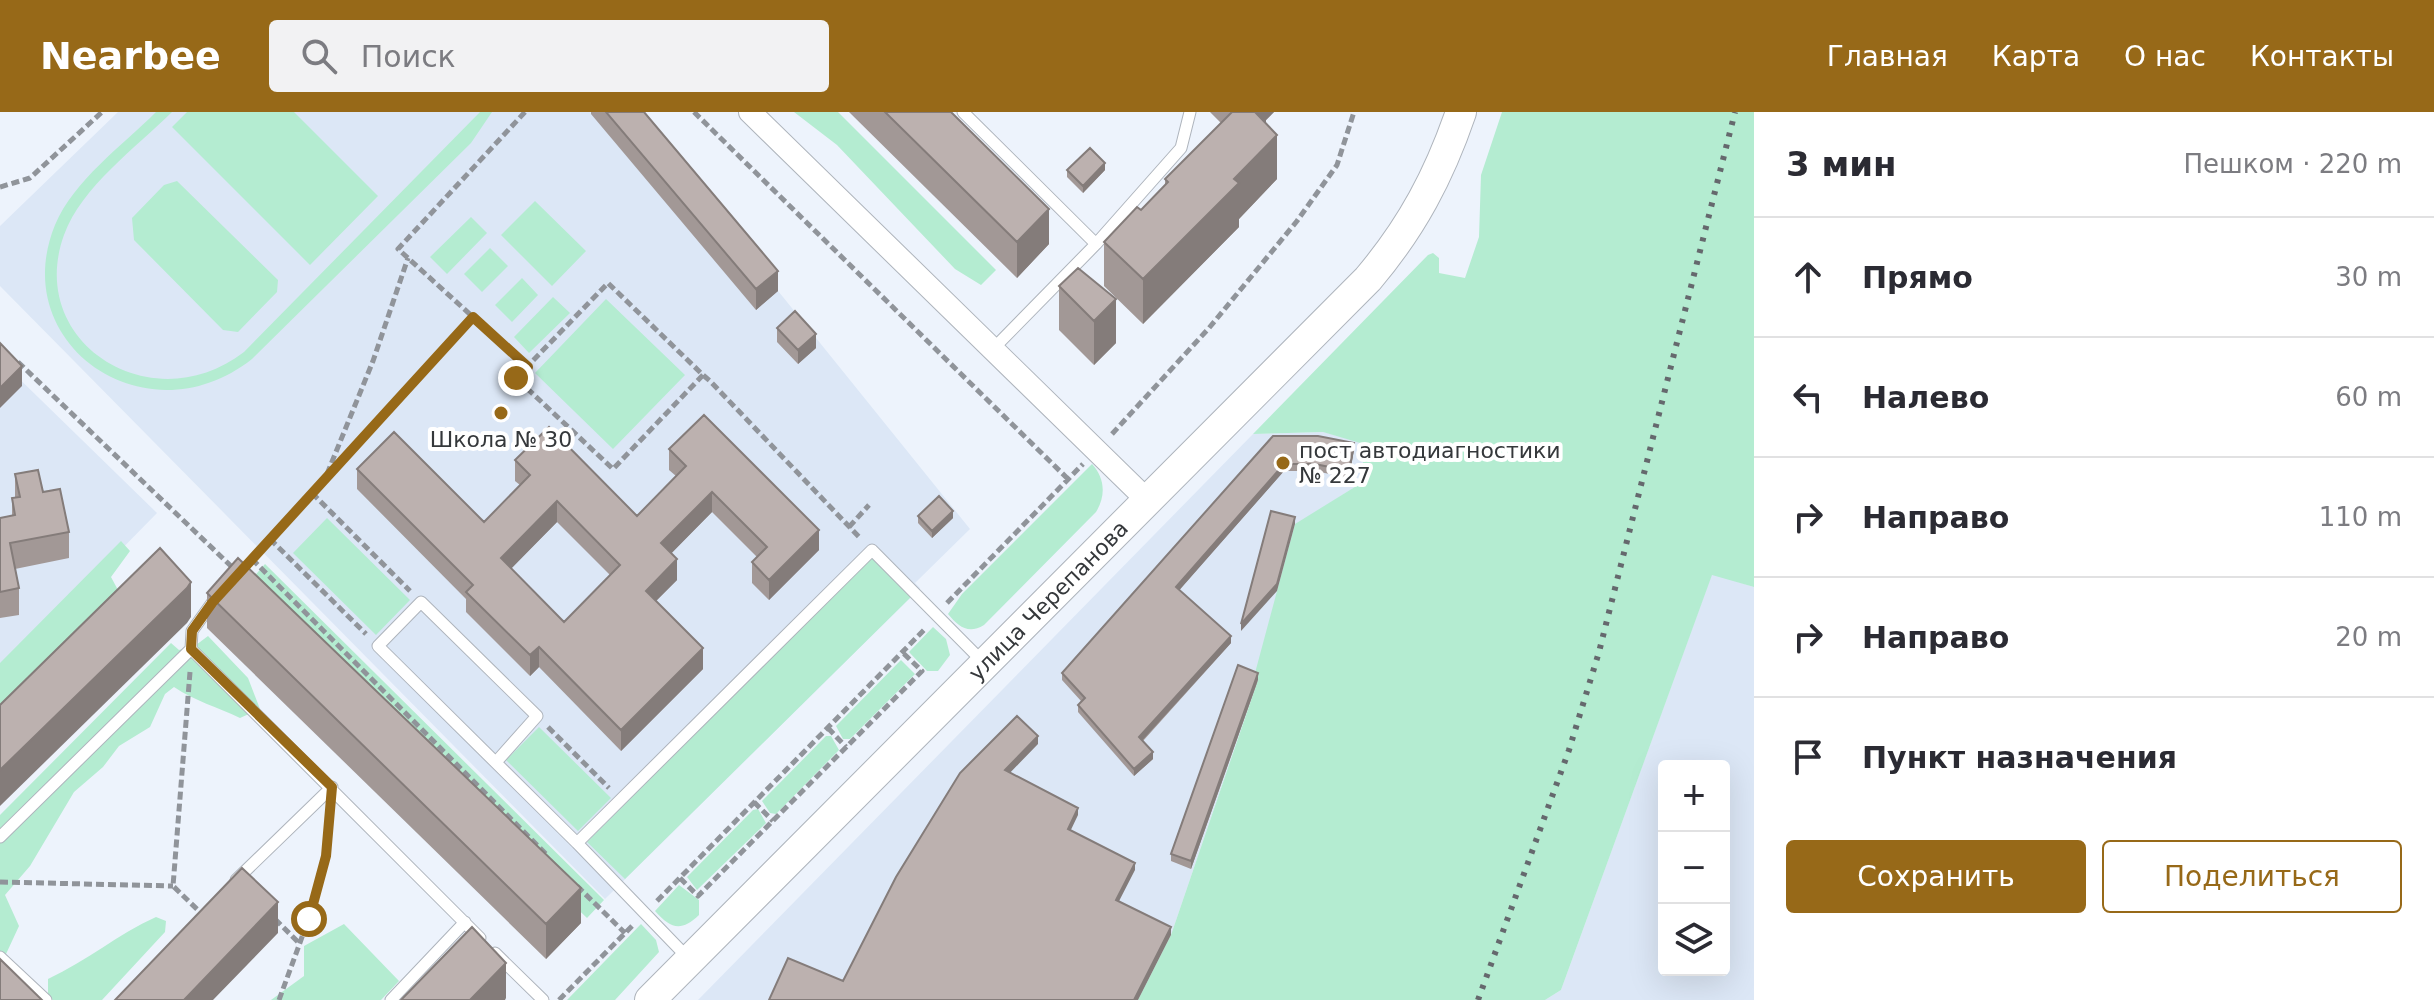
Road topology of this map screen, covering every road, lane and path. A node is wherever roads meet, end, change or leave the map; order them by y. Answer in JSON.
{"nodes":[{"id":1,"x":102,"y":112,"type":"edge"},
{"id":2,"x":525,"y":112,"type":"edge"},
{"id":3,"x":694,"y":112,"type":"edge"},
{"id":4,"x":750,"y":112,"type":"edge"},
{"id":5,"x":963,"y":112,"type":"edge"},
{"id":6,"x":1190,"y":112,"type":"edge"},
{"id":7,"x":1354,"y":112,"type":"edge"},
{"id":8,"x":1461,"y":112,"type":"edge"},
{"id":9,"x":0,"y":187,"type":"edge"},
{"id":10,"x":1096,"y":244,"type":"junction"},
{"id":11,"x":408,"y":258,"type":"junction"},
{"id":12,"x":473,"y":317,"type":"junction"},
{"id":13,"x":994,"y":348,"type":"junction"},
{"id":14,"x":11,"y":356,"type":"edge"},
{"id":15,"x":528,"y":367,"type":"junction"},
{"id":16,"x":703,"y":375,"type":"junction"},
{"id":17,"x":1096,"y":450,"type":"junction"},
{"id":18,"x":325,"y":479,"type":"junction"},
{"id":19,"x":1068,"y":479,"type":"junction"},
{"id":20,"x":312,"y":493,"type":"junction"},
{"id":21,"x":1146,"y":499,"type":"junction"},
{"id":22,"x":869,"y":505,"type":"dead end"},
{"id":23,"x":849,"y":527,"type":"junction"},
{"id":24,"x":270,"y":539,"type":"junction"},
{"id":25,"x":872,"y":550,"type":"junction"},
{"id":26,"x":252,"y":559,"type":"junction"},
{"id":27,"x":421,"y":602,"type":"junction"},
{"id":28,"x":212,"y":603,"type":"edge"},
{"id":29,"x":937,"y":617,"type":"junction"},
{"id":30,"x":378,"y":646,"type":"junction"},
{"id":31,"x":191,"y":649,"type":"junction"},
{"id":32,"x":902,"y":652,"type":"junction"},
{"id":33,"x":985,"y":663,"type":"junction"},
{"id":34,"x":537,"y":716,"type":"junction"},
{"id":35,"x":828,"y":728,"type":"junction"},
{"id":36,"x":846,"y":747,"type":"junction"},
{"id":37,"x":497,"y":761,"type":"junction"},
{"id":38,"x":332,"y":787,"type":"junction"},
{"id":39,"x":621,"y":800,"type":"junction"},
{"id":40,"x":754,"y":802,"type":"junction"},
{"id":41,"x":773,"y":821,"type":"junction"},
{"id":42,"x":0,"y":837,"type":"edge"},
{"id":43,"x":577,"y":843,"type":"junction"},
{"id":44,"x":559,"y":867,"type":"edge"},
{"id":45,"x":570,"y":878,"type":"edge"},
{"id":46,"x":680,"y":878,"type":"junction"},
{"id":47,"x":0,"y":882,"type":"edge"},
{"id":48,"x":173,"y":886,"type":"junction"},
{"id":49,"x":268,"y":912,"type":"edge"},
{"id":50,"x":202,"y":914,"type":"joint"},
{"id":51,"x":646,"y":914,"type":"junction"},
{"id":52,"x":465,"y":922,"type":"junction"},
{"id":53,"x":625,"y":933,"type":"junction"},
{"id":54,"x":300,"y":944,"type":"junction"},
{"id":55,"x":0,"y":957,"type":"edge"},
{"id":56,"x":689,"y":959,"type":"junction"},
{"id":57,"x":46,"y":1000,"type":"edge"},
{"id":58,"x":279,"y":1000,"type":"edge"},
{"id":59,"x":391,"y":1000,"type":"edge"},
{"id":60,"x":543,"y":1000,"type":"edge"},
{"id":61,"x":559,"y":1000,"type":"edge"},
{"id":62,"x":650,"y":1000,"type":"edge"}],
"edges":[{"from":1,"to":9,"type":"path"},
{"from":2,"to":11,"type":"path"},
{"from":3,"to":19,"type":"path"},
{"from":4,"to":13,"type":"street"},
{"from":5,"to":10,"type":"lane"},
{"from":6,"to":10,"type":"lane"},
{"from":7,"to":17,"type":"path"},
{"from":8,"to":21,"type":"main road","name":"улица Черепанова"},
{"from":10,"to":13,"type":"lane"},
{"from":11,"to":12,"type":"path"},
{"from":11,"to":18,"type":"path"},
{"from":12,"to":15,"type":"path"},
{"from":12,"to":18,"type":"path"},
{"from":13,"to":17,"type":"street"},
{"from":14,"to":26,"type":"path"},
{"from":15,"to":16,"type":"path"},
{"from":15,"to":16,"type":"path"},
{"from":16,"to":23,"type":"path"},
{"from":17,"to":19,"type":"path"},
{"from":17,"to":21,"type":"street"},
{"from":18,"to":20,"type":"path"},
{"from":19,"to":29,"type":"path"},
{"from":20,"to":24,"type":"path"},
{"from":20,"to":27,"type":"path"},
{"from":21,"to":33,"type":"main road","name":"улица Черепанова"},
{"from":22,"to":23,"type":"path"},
{"from":23,"to":25,"type":"path"},
{"from":24,"to":26,"type":"path"},
{"from":24,"to":30,"type":"path"},
{"from":25,"to":29,"type":"lane"},
{"from":25,"to":39,"type":"lane"},
{"from":26,"to":44,"type":"path"},
{"from":27,"to":30,"type":"lane"},
{"from":27,"to":34,"type":"lane"},
{"from":28,"to":31,"type":"lane"},
{"from":29,"to":32,"type":"path"},
{"from":29,"to":33,"type":"lane"},
{"from":30,"to":37,"type":"lane"},
{"from":31,"to":38,"type":"lane"},
{"from":31,"to":42,"type":"lane"},
{"from":31,"to":48,"type":"path"},
{"from":32,"to":35,"type":"path"},
{"from":32,"to":36,"type":"path"},
{"from":33,"to":56,"type":"main road","name":"улица Черепанова"},
{"from":34,"to":37,"type":"lane"},
{"from":34,"to":39,"type":"path"},
{"from":35,"to":36,"type":"path"},
{"from":35,"to":40,"type":"path"},
{"from":36,"to":41,"type":"path"},
{"from":37,"to":43,"type":"lane"},
{"from":38,"to":50,"type":"lane"},
{"from":38,"to":52,"type":"lane"},
{"from":38,"to":54,"type":"path"},
{"from":39,"to":43,"type":"lane"},
{"from":40,"to":41,"type":"path"},
{"from":40,"to":46,"type":"path"},
{"from":41,"to":46,"type":"path"},
{"from":43,"to":51,"type":"lane"},
{"from":45,"to":53,"type":"path"},
{"from":46,"to":51,"type":"path"},
{"from":47,"to":48,"type":"path"},
{"from":48,"to":50,"type":"path"},
{"from":49,"to":54,"type":"path"},
{"from":51,"to":53,"type":"path"},
{"from":51,"to":56,"type":"lane"},
{"from":52,"to":59,"type":"lane"},
{"from":52,"to":60,"type":"lane"},
{"from":53,"to":61,"type":"path"},
{"from":54,"to":58,"type":"path"},
{"from":55,"to":57,"type":"lane"},
{"from":56,"to":62,"type":"main road","name":"улица Черепанова"}]}
